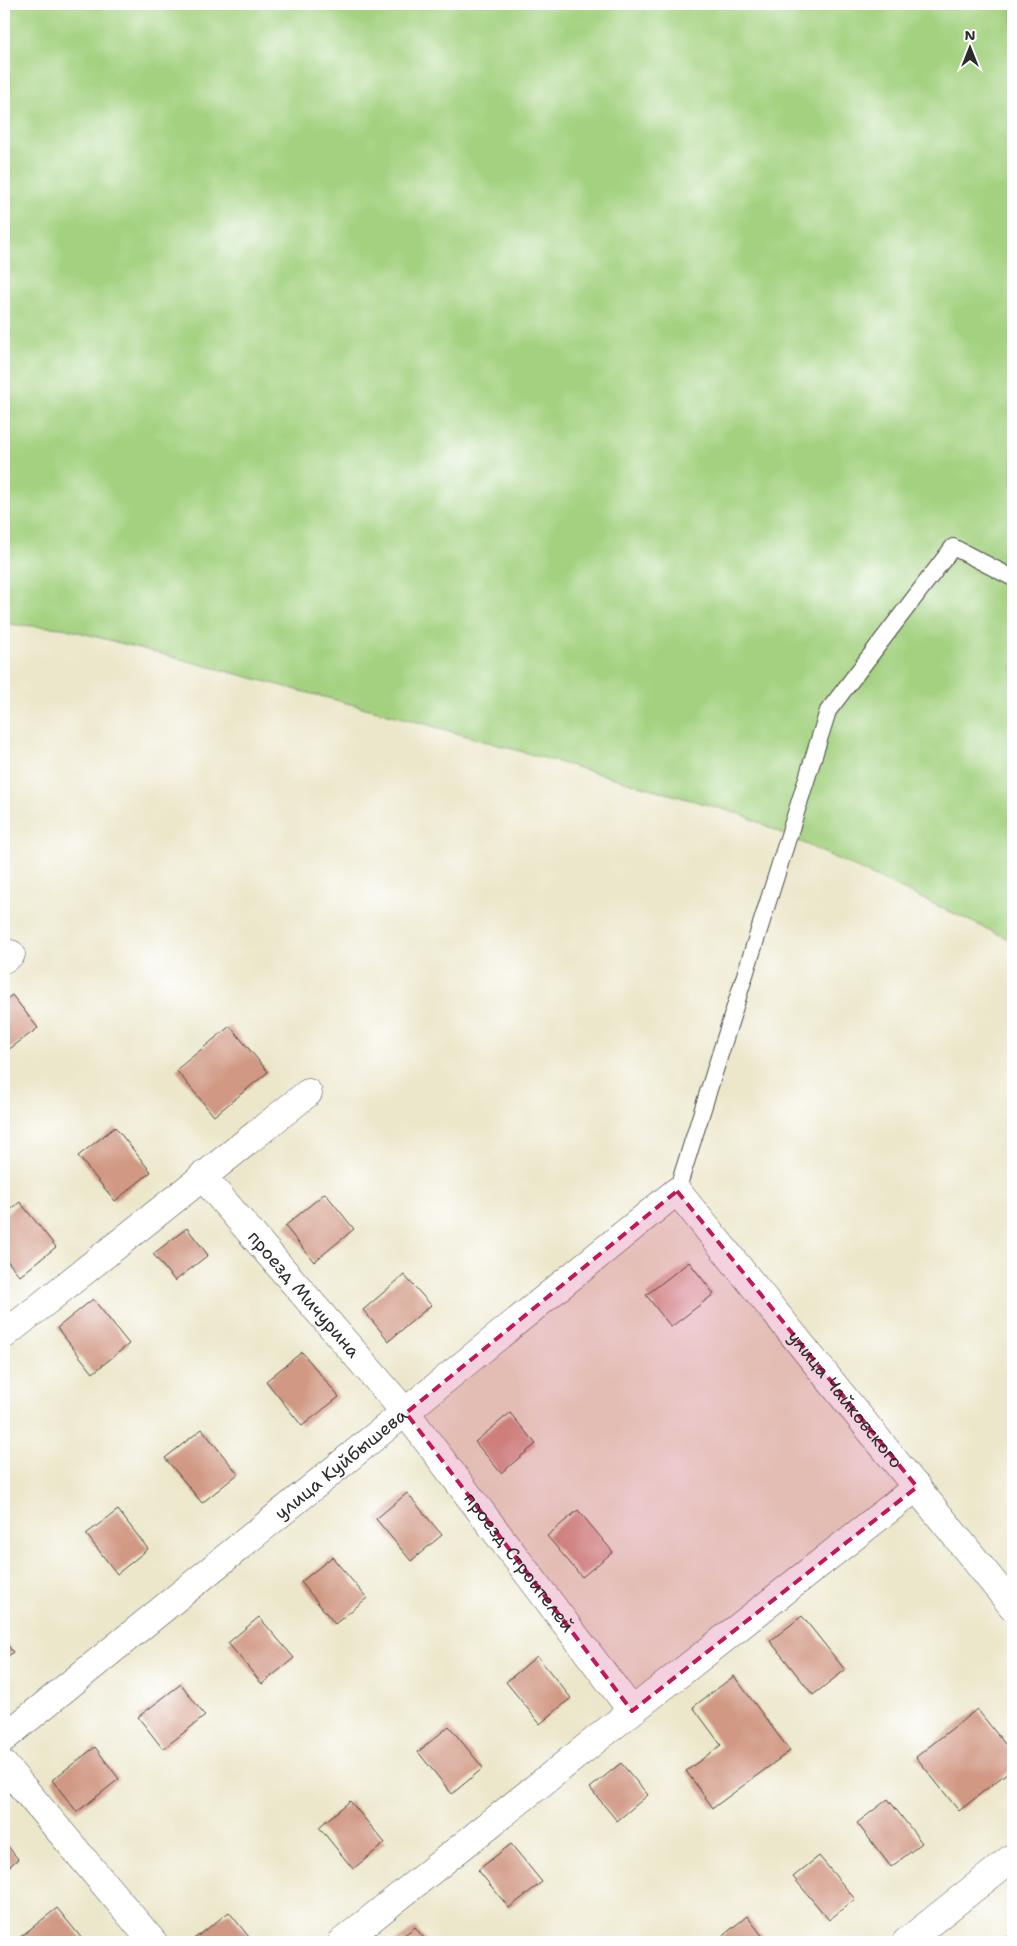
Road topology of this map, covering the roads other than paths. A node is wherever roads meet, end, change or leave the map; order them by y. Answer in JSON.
{"nodes":[{"id":1,"x":1013,"y":578,"type":"edge"},
{"id":2,"x":308,"y":1093,"type":"dead end"},
{"id":3,"x":202,"y":1176,"type":"junction"},
{"id":4,"x":677,"y":1192,"type":"junction"},
{"id":5,"x":4,"y":1335,"type":"edge"},
{"id":6,"x":406,"y":1413,"type":"junction"},
{"id":7,"x":917,"y":1487,"type":"junction"},
{"id":8,"x":1013,"y":1606,"type":"edge"},
{"id":9,"x":632,"y":1711,"type":"junction"},
{"id":10,"x":4,"y":1738,"type":"edge"},
{"id":11,"x":4,"y":1765,"type":"edge"},
{"id":12,"x":1013,"y":1857,"type":"edge"},
{"id":13,"x":152,"y":1942,"type":"edge"},
{"id":14,"x":342,"y":1942,"type":"edge"},
{"id":15,"x":906,"y":1942,"type":"edge"}],
"edges":[{"from":1,"to":4,"type":"lane"},
{"from":2,"to":3,"type":"street"},
{"from":3,"to":5,"type":"street"},
{"from":3,"to":6,"type":"street","name":"проезд Мичурина"},
{"from":4,"to":6,"type":"street","name":"улица Куйбышева"},
{"from":4,"to":7,"type":"street","name":"улица Чайковского"},
{"from":6,"to":9,"type":"street","name":"проезд Строителей"},
{"from":6,"to":10,"type":"street","name":"улица Куйбышева"},
{"from":7,"to":8,"type":"street","name":"улица Чайковского"},
{"from":7,"to":9,"type":"street"},
{"from":9,"to":14,"type":"street"},
{"from":11,"to":13,"type":"street"},
{"from":12,"to":15,"type":"street"}]}
